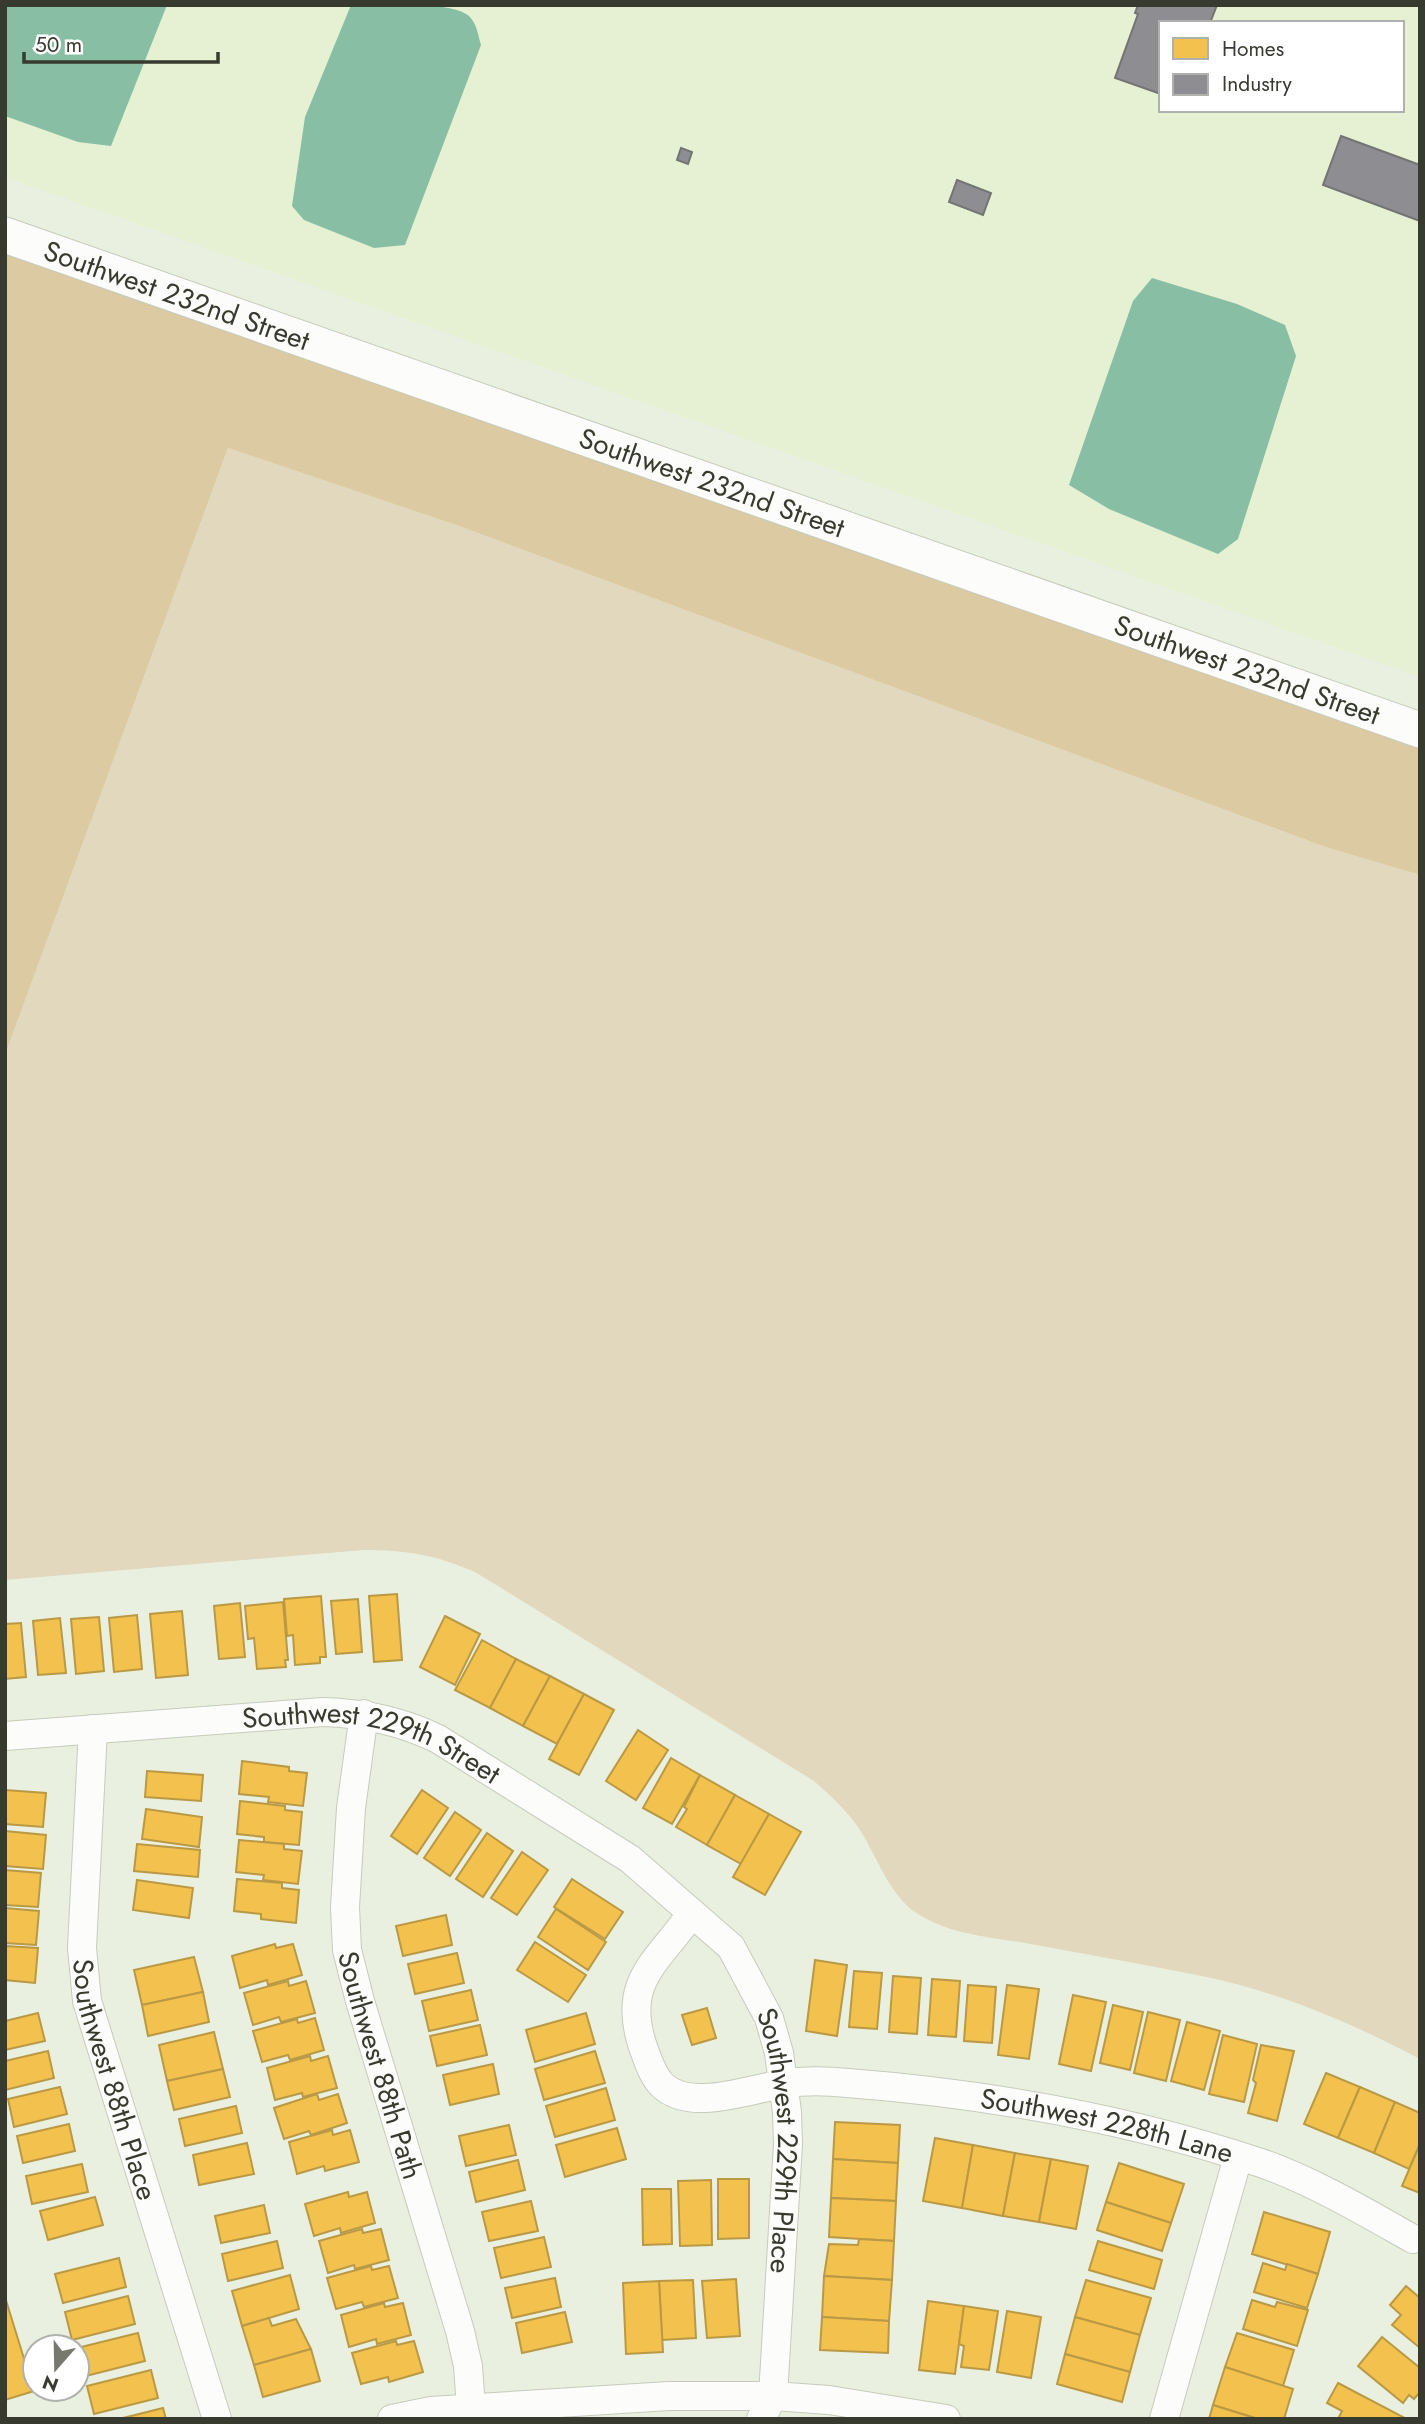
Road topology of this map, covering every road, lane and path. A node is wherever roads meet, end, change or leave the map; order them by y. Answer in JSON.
{"nodes":[{"id":1,"x":5,"y":235,"type":"edge"},
{"id":2,"x":1420,"y":730,"type":"edge"},
{"id":3,"x":364,"y":1714,"type":"junction"},
{"id":4,"x":93,"y":1729,"type":"junction"},
{"id":5,"x":5,"y":1737,"type":"edge"},
{"id":6,"x":692,"y":1913,"type":"junction"},
{"id":7,"x":783,"y":2084,"type":"junction"},
{"id":8,"x":1238,"y":2157,"type":"junction"},
{"id":9,"x":1413,"y":2239,"type":"dead end"},
{"id":10,"x":471,"y":2408,"type":"junction"},
{"id":11,"x":773,"y":2411,"type":"edge"},
{"id":12,"x":217,"y":2419,"type":"edge"},
{"id":13,"x":392,"y":2419,"type":"edge"},
{"id":14,"x":946,"y":2419,"type":"edge"},
{"id":15,"x":1164,"y":2419,"type":"edge"}],
"edges":[{"from":1,"to":2,"type":"street","name":"Southwest 232nd Street"},
{"from":3,"to":4,"type":"street","name":"Southwest 229th Street"},
{"from":3,"to":6,"type":"street","name":"Southwest 229th Street"},
{"from":3,"to":10,"type":"street","name":"Southwest 88th Path"},
{"from":4,"to":5,"type":"street","name":"Southwest 229th Street"},
{"from":4,"to":12,"type":"street","name":"Southwest 88th Place"},
{"from":6,"to":7,"type":"street","name":"Southwest 229th Place"},
{"from":6,"to":7,"type":"street","name":"Southwest 228th Lane"},
{"from":7,"to":8,"type":"street","name":"Southwest 228th Lane"},
{"from":7,"to":11,"type":"street","name":"Southwest 229th Place"},
{"from":8,"to":9,"type":"street","name":"Southwest 228th Lane"},
{"from":8,"to":15,"type":"street"},
{"from":10,"to":11,"type":"street"},
{"from":10,"to":13,"type":"street"},
{"from":11,"to":14,"type":"street"}]}
